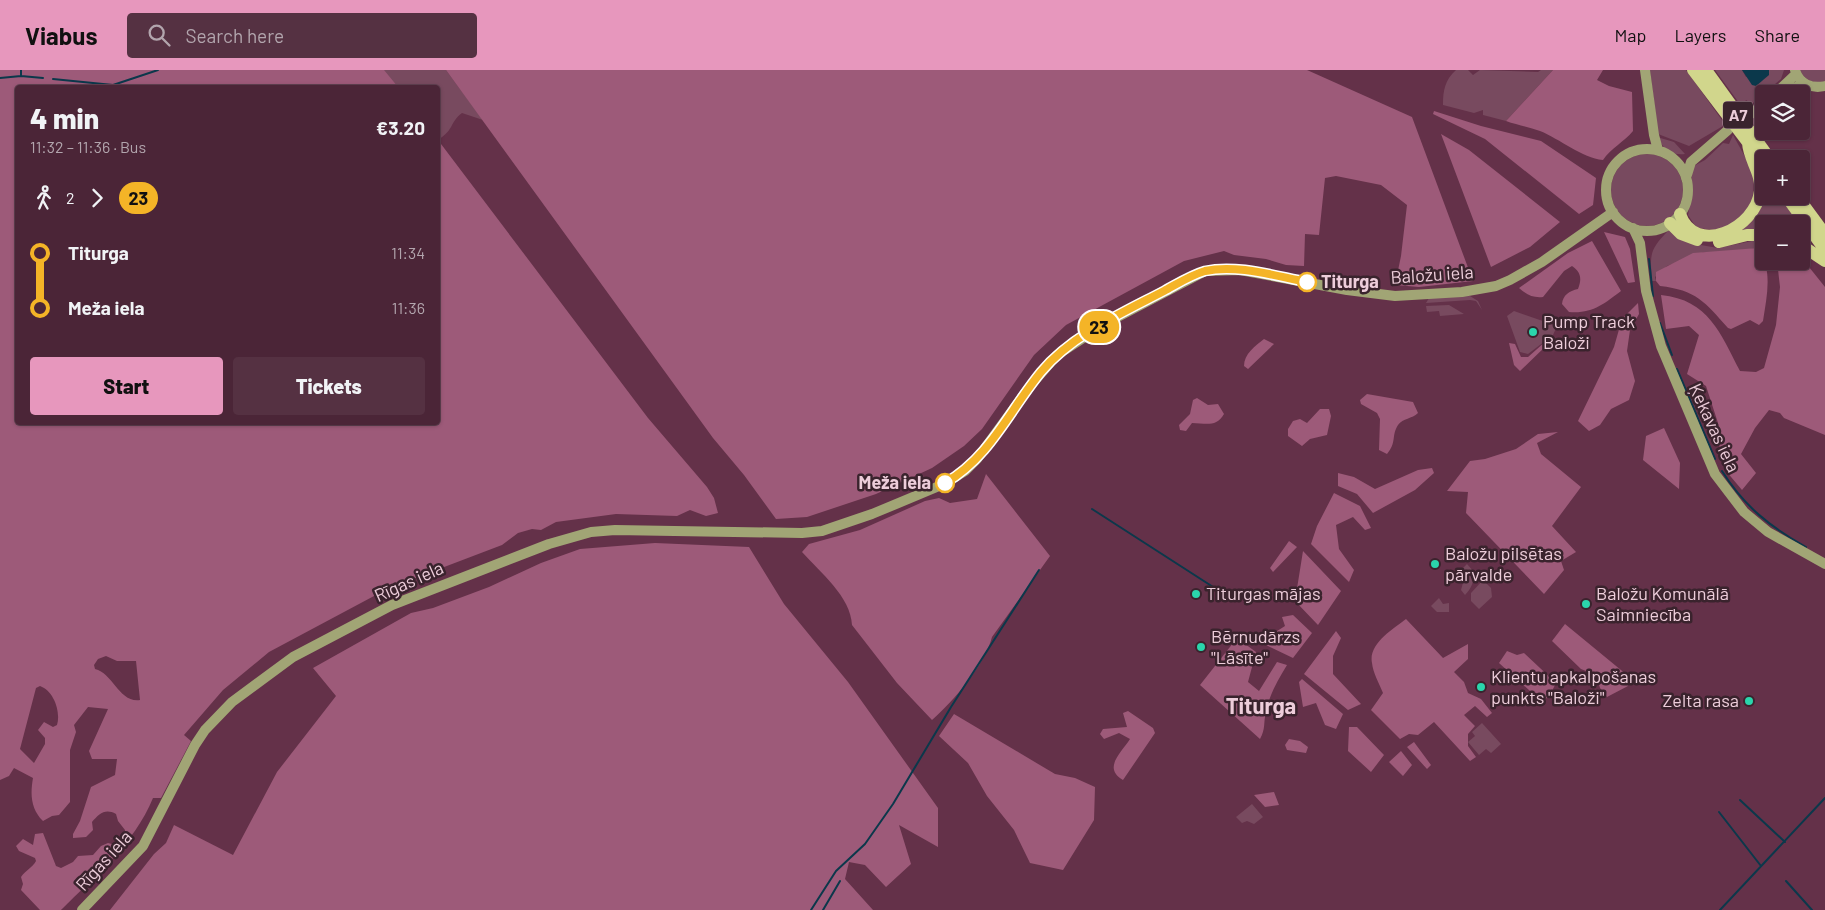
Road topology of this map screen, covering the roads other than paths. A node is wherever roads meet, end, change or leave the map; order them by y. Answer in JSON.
{"nodes":[{"id":1,"x":1645,"y":70,"type":"edge"},
{"id":2,"x":1693,"y":70,"type":"edge"},
{"id":3,"x":1706,"y":70,"type":"edge"},
{"id":4,"x":1796,"y":72,"type":"edge"},
{"id":5,"x":1804,"y":83,"type":"junction"},
{"id":6,"x":1784,"y":85,"type":"edge"},
{"id":7,"x":1800,"y":85,"type":"edge"},
{"id":8,"x":1823,"y":89,"type":"edge"},
{"id":9,"x":1755,"y":111,"type":"edge"},
{"id":10,"x":1651,"y":116,"type":"junction"},
{"id":11,"x":1748,"y":116,"type":"dead end"},
{"id":12,"x":1728,"y":130,"type":"dead end"},
{"id":13,"x":1748,"y":143,"type":"junction"},
{"id":14,"x":1707,"y":147,"type":"junction"},
{"id":15,"x":1642,"y":149,"type":"junction"},
{"id":16,"x":1658,"y":150,"type":"junction"},
{"id":17,"x":1764,"y":150,"type":"edge"},
{"id":18,"x":1755,"y":153,"type":"edge"},
{"id":19,"x":1674,"y":160,"type":"junction"},
{"id":20,"x":1686,"y":178,"type":"junction"},
{"id":21,"x":1792,"y":205,"type":"edge"},
{"id":22,"x":1804,"y":205,"type":"edge"},
{"id":23,"x":1613,"y":212,"type":"junction"},
{"id":24,"x":1680,"y":214,"type":"junction"},
{"id":25,"x":1670,"y":223,"type":"junction"},
{"id":26,"x":1633,"y":228,"type":"junction"},
{"id":27,"x":1651,"y":230,"type":"junction"},
{"id":28,"x":1825,"y":234,"type":"edge"},
{"id":29,"x":1755,"y":235,"type":"edge"},
{"id":30,"x":1825,"y":250,"type":"edge"},
{"id":31,"x":1810,"y":251,"type":"edge"},
{"id":32,"x":1642,"y":254,"type":"junction"},
{"id":33,"x":1825,"y":261,"type":"edge"},
{"id":34,"x":872,"y":514,"type":"joint"},
{"id":35,"x":1825,"y":564,"type":"edge"},
{"id":36,"x":82,"y":910,"type":"edge"}],
"edges":[{"from":1,"to":10,"type":"main road"},
{"from":2,"to":13,"type":"highway","number":"A7"},
{"from":3,"to":17,"type":"highway","number":"A7"},
{"from":4,"to":5,"type":"main road"},
{"from":4,"to":6,"type":"main road"},
{"from":5,"to":7,"type":"main road"},
{"from":5,"to":8,"type":"main road"},
{"from":9,"to":11,"type":"main road"},
{"from":10,"to":15,"type":"main road"},
{"from":10,"to":16,"type":"main road"},
{"from":12,"to":14,"type":"main road"},
{"from":13,"to":18,"type":"highway","number":"A7"},
{"from":13,"to":24,"type":"highway"},
{"from":14,"to":19,"type":"main road"},
{"from":14,"to":20,"type":"main road"},
{"from":15,"to":16,"type":"main road"},
{"from":15,"to":23,"type":"main road"},
{"from":16,"to":19,"type":"main road"},
{"from":19,"to":20,"type":"main road"},
{"from":20,"to":24,"type":"main road"},
{"from":21,"to":30,"type":"highway"},
{"from":22,"to":28,"type":"highway"},
{"from":23,"to":26,"type":"main road"},
{"from":23,"to":34,"type":"main road","name":"Baložu iela"},
{"from":24,"to":25,"type":"main road"},
{"from":25,"to":27,"type":"main road"},
{"from":25,"to":29,"type":"highway"},
{"from":26,"to":27,"type":"main road"},
{"from":26,"to":32,"type":"main road"},
{"from":27,"to":32,"type":"main road"},
{"from":31,"to":33,"type":"highway"},
{"from":32,"to":35,"type":"main road","name":"Ķekavas iela"},
{"from":34,"to":36,"type":"main road","name":"Rīgas iela"}]}
